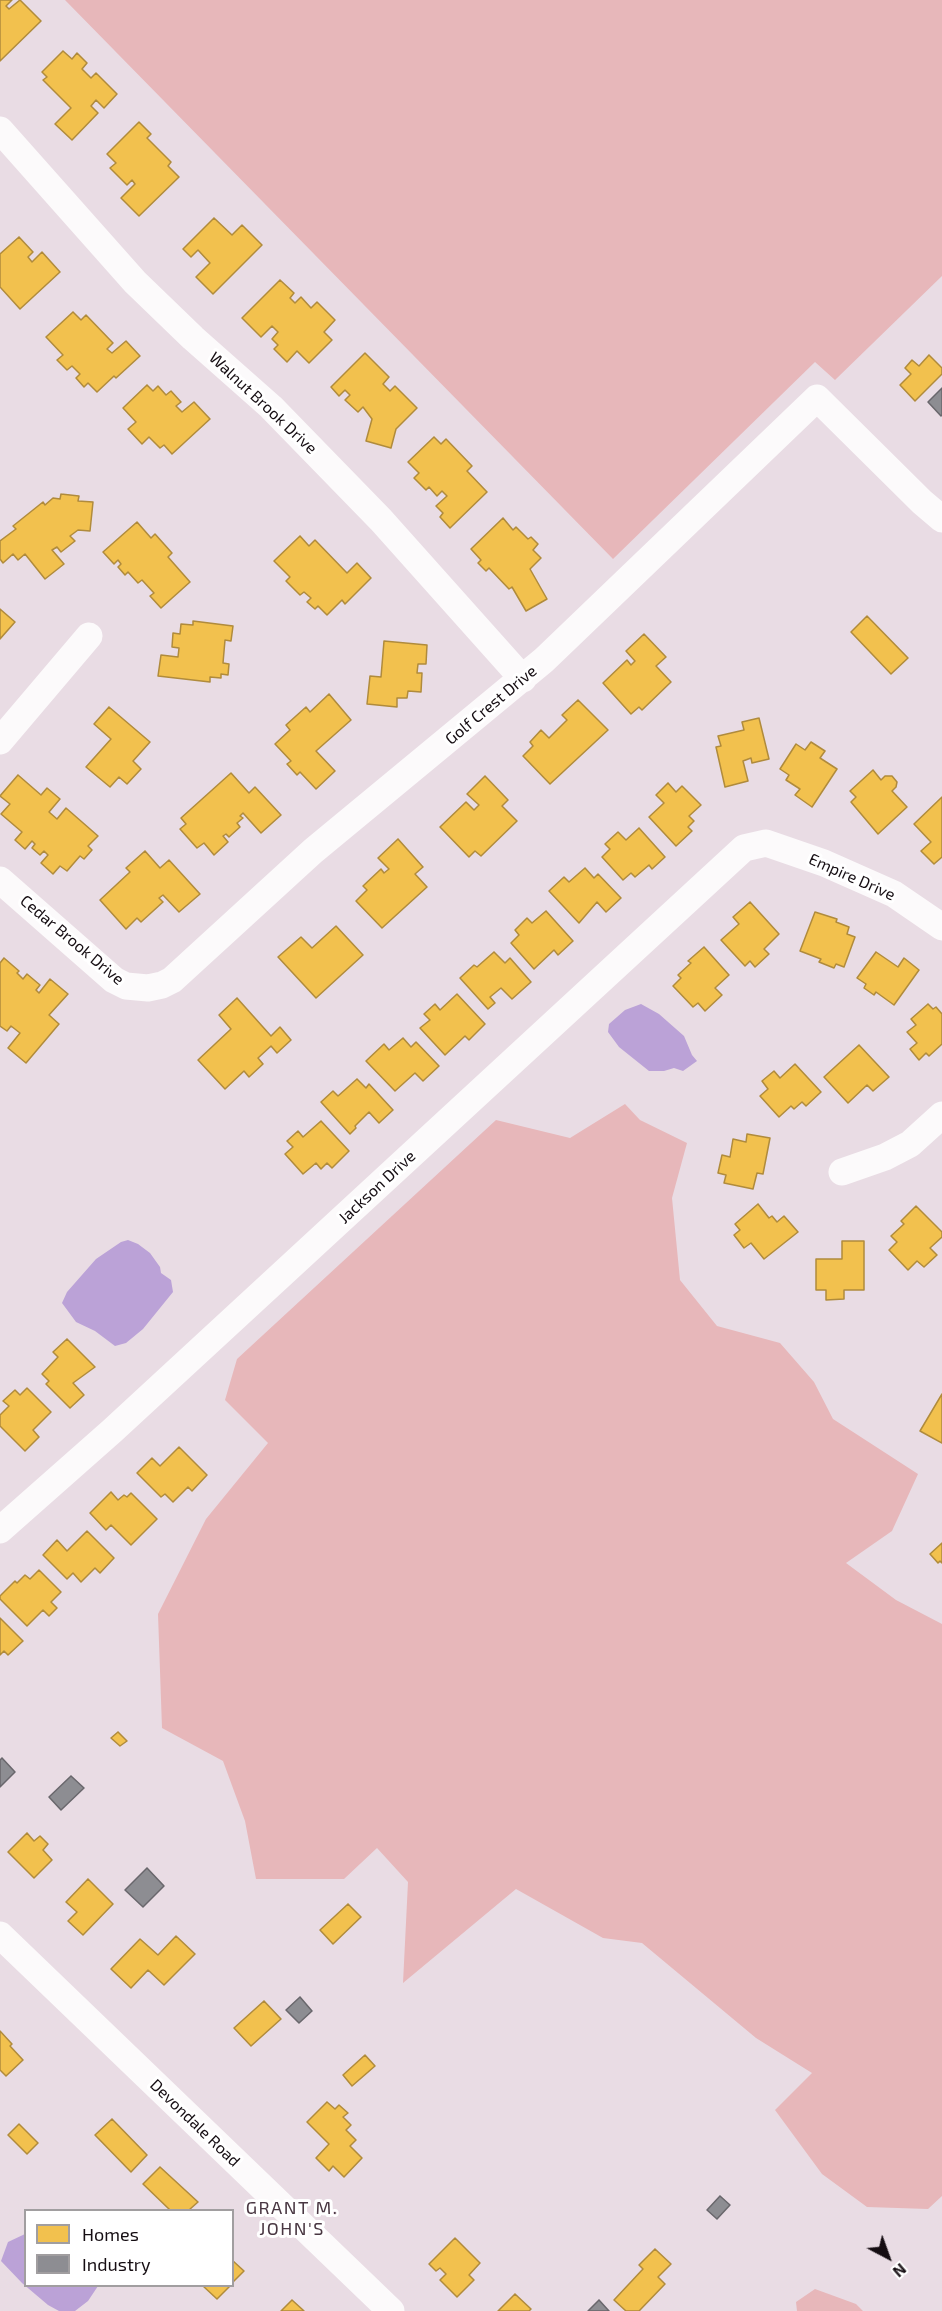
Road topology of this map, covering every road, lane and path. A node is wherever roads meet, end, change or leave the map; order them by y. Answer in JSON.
{"nodes":[{"id":1,"x":0,"y":130,"type":"edge"},
{"id":2,"x":942,"y":519,"type":"edge"},
{"id":3,"x":89,"y":636,"type":"dead end"},
{"id":4,"x":523,"y":679,"type":"junction"},
{"id":5,"x":0,"y":741,"type":"edge"},
{"id":6,"x":754,"y":845,"type":"joint"},
{"id":7,"x":0,"y":880,"type":"edge"},
{"id":8,"x":942,"y":927,"type":"edge"},
{"id":9,"x":148,"y":988,"type":"joint"},
{"id":10,"x":942,"y":1115,"type":"edge"},
{"id":11,"x":842,"y":1172,"type":"dead end"},
{"id":12,"x":0,"y":1530,"type":"edge"},
{"id":13,"x":0,"y":1935,"type":"edge"},
{"id":14,"x":391,"y":2311,"type":"edge"}],
"edges":[{"from":1,"to":4,"type":"street","name":"Walnut Brook Drive"},
{"from":2,"to":4,"type":"street","name":"Golf Crest Drive"},
{"from":3,"to":5,"type":"street"},
{"from":4,"to":9,"type":"street","name":"Golf Crest Drive"},
{"from":6,"to":8,"type":"street","name":"Empire Drive"},
{"from":6,"to":12,"type":"street","name":"Jackson Drive"},
{"from":7,"to":9,"type":"street","name":"Cedar Brook Drive"},
{"from":10,"to":11,"type":"street"},
{"from":13,"to":14,"type":"street","name":"Devondale Road"}]}
